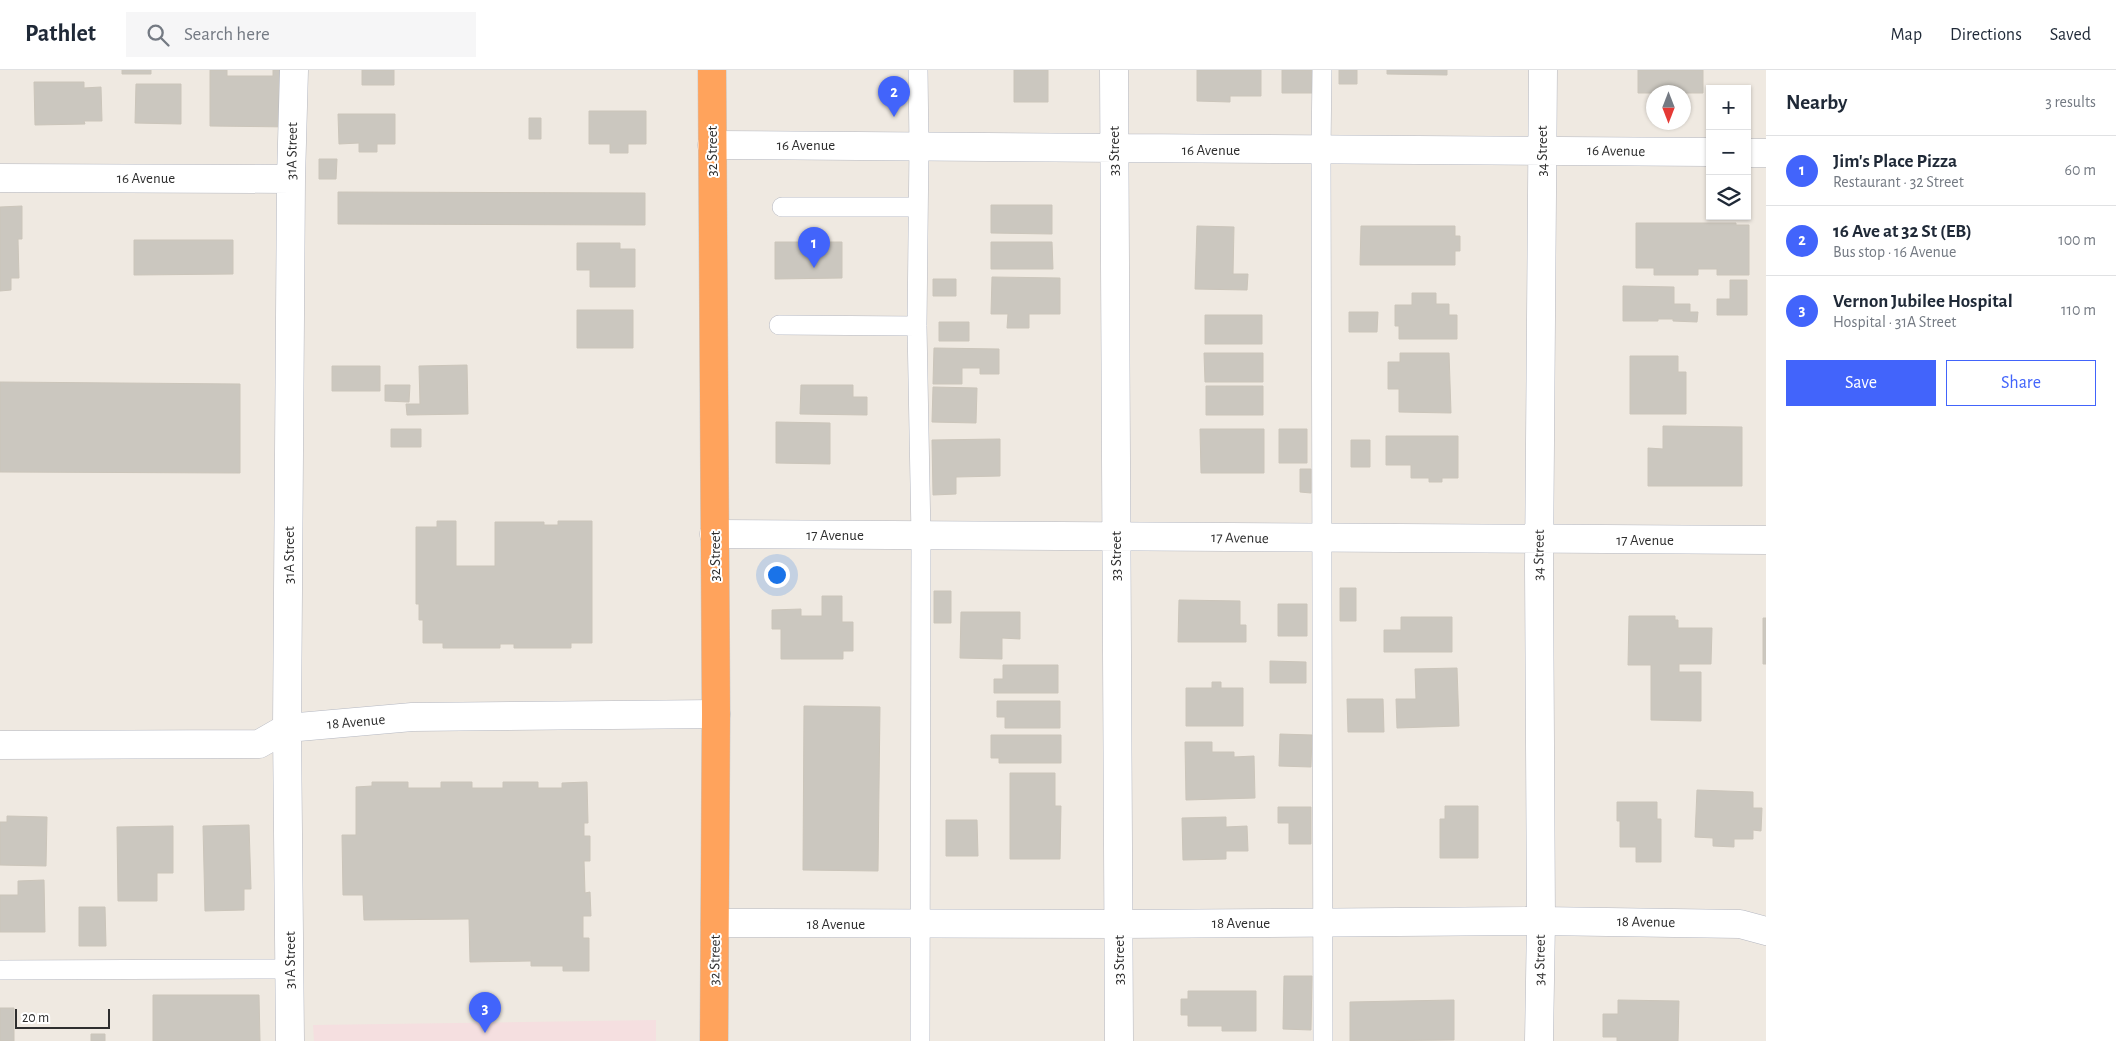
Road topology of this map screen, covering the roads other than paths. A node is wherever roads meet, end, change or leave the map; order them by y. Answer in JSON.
{"nodes":[{"id":1,"x":294,"y":70,"type":"edge"},
{"id":2,"x":712,"y":70,"type":"edge"},
{"id":3,"x":918,"y":70,"type":"edge"},
{"id":4,"x":1114,"y":70,"type":"edge"},
{"id":5,"x":1322,"y":70,"type":"edge"},
{"id":6,"x":1543,"y":70,"type":"edge"},
{"id":7,"x":712,"y":145,"type":"junction"},
{"id":8,"x":919,"y":146,"type":"junction"},
{"id":9,"x":1114,"y":149,"type":"junction"},
{"id":10,"x":1543,"y":150,"type":"junction"},
{"id":11,"x":1321,"y":151,"type":"junction"},
{"id":12,"x":1706,"y":152,"type":"edge"},
{"id":13,"x":1751,"y":153,"type":"edge"},
{"id":14,"x":1766,"y":153,"type":"edge"},
{"id":15,"x":0,"y":178,"type":"edge"},
{"id":16,"x":291,"y":179,"type":"junction"},
{"id":17,"x":782,"y":207,"type":"dead end"},
{"id":18,"x":917,"y":207,"type":"junction"},
{"id":19,"x":779,"y":325,"type":"dead end"},
{"id":20,"x":917,"y":326,"type":"junction"},
{"id":21,"x":714,"y":534,"type":"junction"},
{"id":22,"x":1116,"y":537,"type":"junction"},
{"id":23,"x":921,"y":539,"type":"junction"},
{"id":24,"x":1322,"y":539,"type":"junction"},
{"id":25,"x":1539,"y":540,"type":"junction"},
{"id":26,"x":1766,"y":540,"type":"edge"},
{"id":27,"x":716,"y":714,"type":"junction"},
{"id":28,"x":287,"y":728,"type":"junction"},
{"id":29,"x":0,"y":745,"type":"edge"},
{"id":30,"x":1541,"y":921,"type":"junction"},
{"id":31,"x":715,"y":923,"type":"junction"},
{"id":32,"x":1322,"y":923,"type":"junction"},
{"id":33,"x":921,"y":924,"type":"junction"},
{"id":34,"x":1119,"y":924,"type":"junction"},
{"id":35,"x":1766,"y":931,"type":"edge"},
{"id":36,"x":290,"y":969,"type":"junction"},
{"id":37,"x":0,"y":970,"type":"edge"},
{"id":38,"x":290,"y":1041,"type":"edge"},
{"id":39,"x":714,"y":1041,"type":"edge"},
{"id":40,"x":920,"y":1041,"type":"edge"},
{"id":41,"x":1119,"y":1041,"type":"edge"},
{"id":42,"x":1323,"y":1041,"type":"edge"},
{"id":43,"x":1539,"y":1041,"type":"edge"}],
"edges":[{"from":1,"to":16,"type":"street","name":"31A Street"},
{"from":2,"to":7,"type":"highway","name":"32 Street"},
{"from":3,"to":8,"type":"lane"},
{"from":4,"to":9,"type":"street","name":"33 Street"},
{"from":5,"to":11,"type":"lane"},
{"from":6,"to":10,"type":"street","name":"34 Street"},
{"from":7,"to":8,"type":"street","name":"16 Avenue"},
{"from":7,"to":21,"type":"highway","name":"32 Street"},
{"from":8,"to":9,"type":"street","name":"16 Avenue"},
{"from":8,"to":18,"type":"lane"},
{"from":9,"to":11,"type":"street","name":"16 Avenue"},
{"from":9,"to":22,"type":"street","name":"33 Street"},
{"from":10,"to":11,"type":"street","name":"16 Avenue"},
{"from":10,"to":12,"type":"street","name":"16 Avenue"},
{"from":10,"to":25,"type":"street","name":"34 Street"},
{"from":11,"to":24,"type":"lane"},
{"from":13,"to":14,"type":"street"},
{"from":15,"to":16,"type":"street","name":"16 Avenue"},
{"from":16,"to":28,"type":"street","name":"31A Street"},
{"from":17,"to":18,"type":"lane"},
{"from":18,"to":20,"type":"lane"},
{"from":19,"to":20,"type":"lane"},
{"from":20,"to":23,"type":"lane"},
{"from":21,"to":23,"type":"street","name":"17 Avenue"},
{"from":21,"to":27,"type":"highway","name":"32 Street"},
{"from":22,"to":23,"type":"street","name":"17 Avenue"},
{"from":22,"to":24,"type":"street","name":"17 Avenue"},
{"from":22,"to":34,"type":"street","name":"33 Street"},
{"from":23,"to":33,"type":"lane"},
{"from":24,"to":25,"type":"street","name":"17 Avenue"},
{"from":24,"to":32,"type":"lane"},
{"from":25,"to":26,"type":"street","name":"17 Avenue"},
{"from":25,"to":30,"type":"street","name":"34 Street"},
{"from":27,"to":28,"type":"street","name":"18 Avenue"},
{"from":27,"to":31,"type":"highway","name":"32 Street"},
{"from":28,"to":29,"type":"street","name":"18 Avenue"},
{"from":28,"to":36,"type":"street","name":"31A Street"},
{"from":30,"to":32,"type":"street","name":"18 Avenue"},
{"from":30,"to":35,"type":"street","name":"18 Avenue"},
{"from":30,"to":43,"type":"street","name":"34 Street"},
{"from":31,"to":33,"type":"street","name":"18 Avenue"},
{"from":31,"to":39,"type":"highway","name":"32 Street"},
{"from":32,"to":34,"type":"street","name":"18 Avenue"},
{"from":32,"to":42,"type":"lane"},
{"from":33,"to":34,"type":"street","name":"18 Avenue"},
{"from":33,"to":40,"type":"lane"},
{"from":34,"to":41,"type":"street","name":"33 Street"},
{"from":36,"to":37,"type":"lane"},
{"from":36,"to":38,"type":"street","name":"31A Street"}]}
